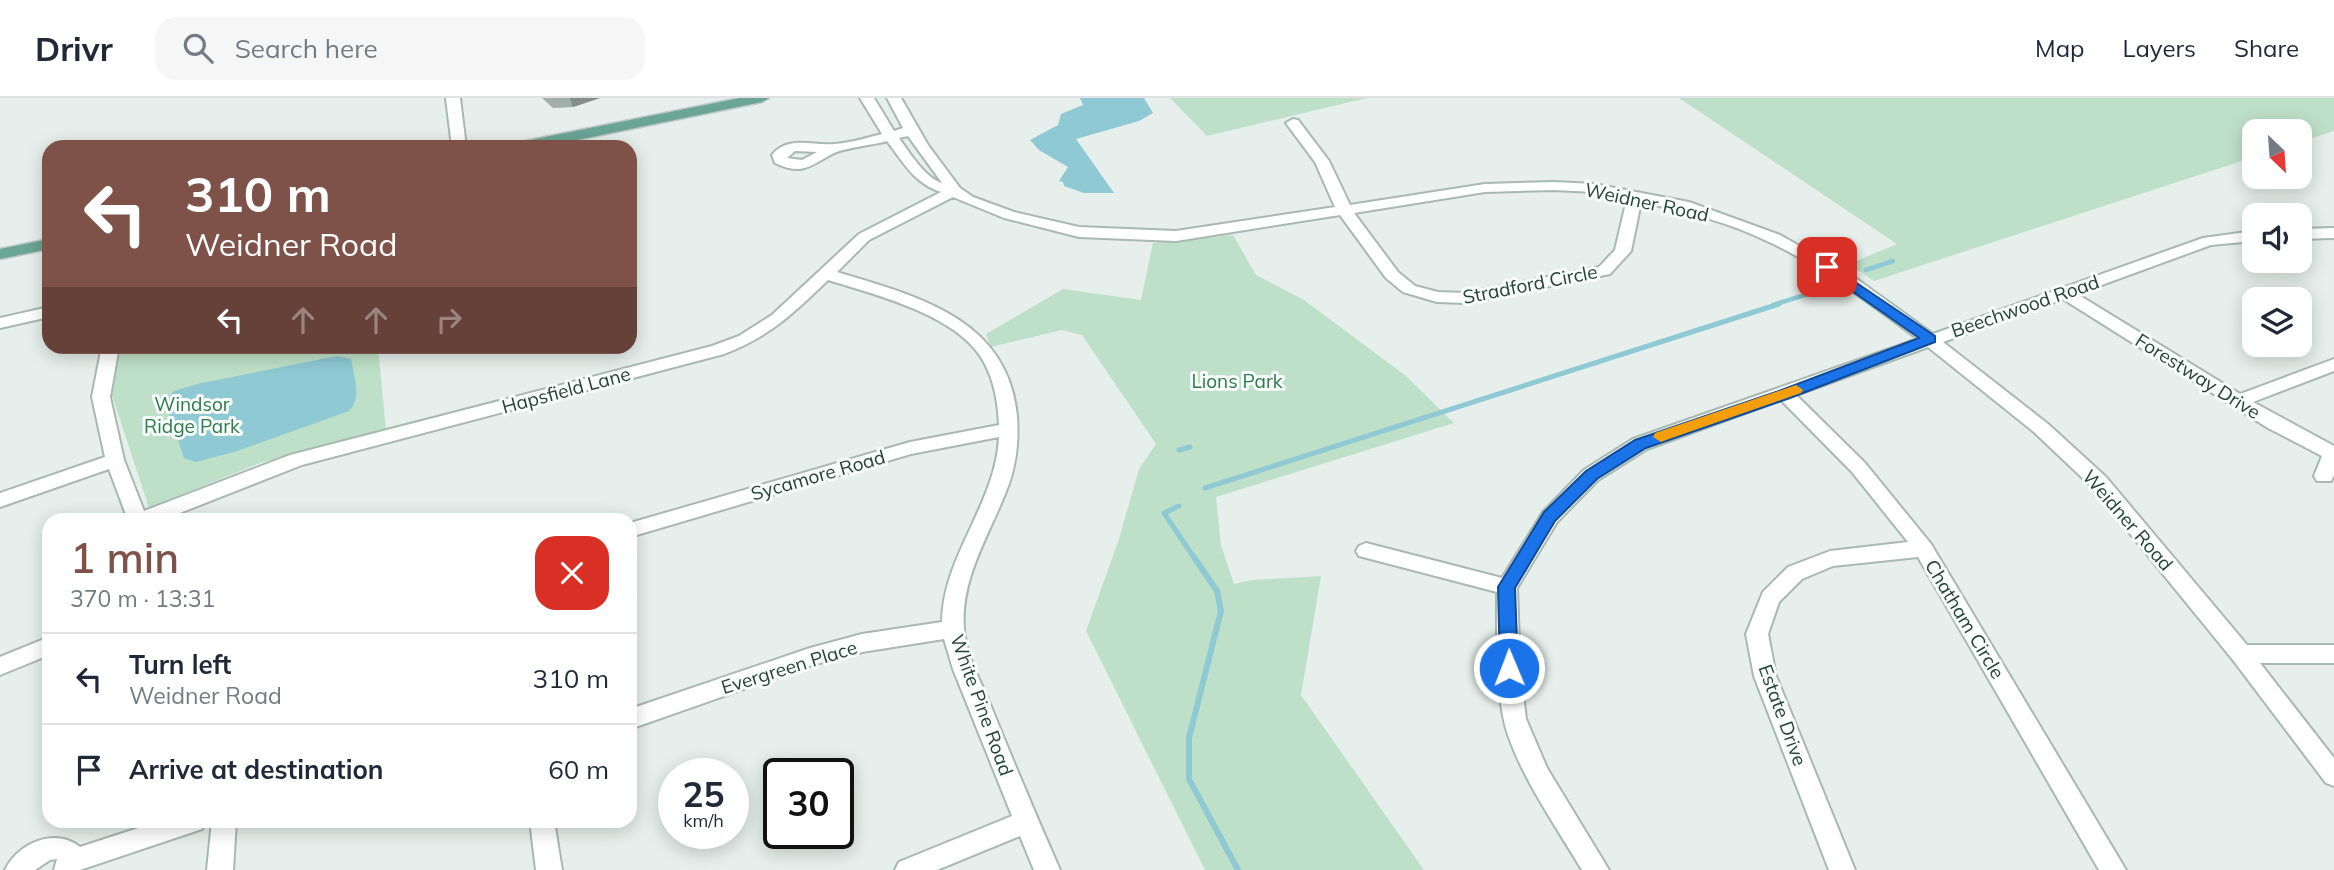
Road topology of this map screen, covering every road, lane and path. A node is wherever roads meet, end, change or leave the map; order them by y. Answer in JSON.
{"nodes":[{"id":1,"x":453,"y":98,"type":"edge"},
{"id":2,"x":762,"y":98,"type":"edge"},
{"id":3,"x":867,"y":98,"type":"edge"},
{"id":4,"x":894,"y":98,"type":"edge"},
{"id":5,"x":1293,"y":122,"type":"dead end"},
{"id":6,"x":911,"y":131,"type":"junction"},
{"id":7,"x":890,"y":135,"type":"junction"},
{"id":8,"x":457,"y":140,"type":"edge"},
{"id":9,"x":555,"y":140,"type":"edge"},
{"id":10,"x":828,"y":150,"type":"dead end"},
{"id":11,"x":954,"y":191,"type":"junction"},
{"id":12,"x":1635,"y":195,"type":"junction"},
{"id":13,"x":1345,"y":211,"type":"junction"},
{"id":14,"x":2334,"y":233,"type":"edge"},
{"id":15,"x":2312,"y":234,"type":"edge"},
{"id":16,"x":2242,"y":238,"type":"edge"},
{"id":17,"x":42,"y":245,"type":"edge"},
{"id":18,"x":0,"y":254,"type":"edge"},
{"id":19,"x":826,"y":274,"type":"junction"},
{"id":20,"x":2066,"y":293,"type":"junction"},
{"id":21,"x":42,"y":314,"type":"edge"},
{"id":22,"x":0,"y":323,"type":"edge"},
{"id":23,"x":1930,"y":339,"type":"junction"},
{"id":24,"x":109,"y":354,"type":"edge"},
{"id":25,"x":2334,"y":365,"type":"edge"},
{"id":26,"x":1785,"y":394,"type":"junction"},
{"id":27,"x":2239,"y":401,"type":"junction"},
{"id":28,"x":1009,"y":430,"type":"junction"},
{"id":29,"x":2333,"y":454,"type":"edge"},
{"id":30,"x":116,"y":460,"type":"junction"},
{"id":31,"x":2324,"y":476,"type":"dead end"},
{"id":32,"x":0,"y":500,"type":"edge"},
{"id":33,"x":136,"y":513,"type":"edge"},
{"id":34,"x":157,"y":513,"type":"edge"},
{"id":35,"x":637,"y":528,"type":"edge"},
{"id":36,"x":1924,"y":550,"type":"junction"},
{"id":37,"x":1366,"y":551,"type":"dead end"},
{"id":38,"x":1507,"y":587,"type":"junction"},
{"id":39,"x":953,"y":629,"type":"junction"},
{"id":40,"x":42,"y":649,"type":"edge"},
{"id":41,"x":2241,"y":654,"type":"junction"},
{"id":42,"x":2334,"y":654,"type":"edge"},
{"id":43,"x":0,"y":666,"type":"edge"},
{"id":44,"x":637,"y":717,"type":"edge"},
{"id":45,"x":2334,"y":776,"type":"edge"},
{"id":46,"x":1026,"y":822,"type":"junction"},
{"id":47,"x":174,"y":828,"type":"edge"},
{"id":48,"x":223,"y":828,"type":"edge"},
{"id":49,"x":543,"y":828,"type":"edge"},
{"id":50,"x":69,"y":866,"type":"edge"},
{"id":51,"x":18,"y":870,"type":"edge"},
{"id":52,"x":220,"y":870,"type":"edge"},
{"id":53,"x":549,"y":870,"type":"edge"},
{"id":54,"x":908,"y":870,"type":"edge"},
{"id":55,"x":1047,"y":870,"type":"edge"},
{"id":56,"x":1596,"y":870,"type":"edge"},
{"id":57,"x":1842,"y":870,"type":"edge"},
{"id":58,"x":2113,"y":870,"type":"edge"}],
"edges":[{"from":1,"to":8,"type":"street"},
{"from":2,"to":9,"type":"main road"},
{"from":3,"to":7,"type":"street","name":"Weidner Road"},
{"from":4,"to":6,"type":"street","name":"Weidner Road"},
{"from":5,"to":13,"type":"street","name":"Stradford Circle"},
{"from":6,"to":7,"type":"street"},
{"from":6,"to":11,"type":"street","name":"Weidner Road"},
{"from":7,"to":10,"type":"street"},
{"from":7,"to":11,"type":"street","name":"Weidner Road"},
{"from":11,"to":13,"type":"street","name":"Weidner Road"},
{"from":11,"to":19,"type":"street","name":"Hapsfield Lane"},
{"from":12,"to":13,"type":"street","name":"Weidner Road"},
{"from":12,"to":13,"type":"street","name":"Stradford Circle"},
{"from":12,"to":23,"type":"street","name":"Weidner Road"},
{"from":14,"to":15,"type":"street"},
{"from":16,"to":20,"type":"street","name":"Beechwood Road"},
{"from":17,"to":18,"type":"main road"},
{"from":19,"to":28,"type":"street","name":"White Pine Road"},
{"from":19,"to":34,"type":"street","name":"Hapsfield Lane"},
{"from":20,"to":23,"type":"street","name":"Beechwood Road"},
{"from":20,"to":27,"type":"street","name":"Forestway Drive"},
{"from":21,"to":22,"type":"street"},
{"from":23,"to":26,"type":"street","name":"Beechwood Road"},
{"from":23,"to":41,"type":"street","name":"Weidner Road"},
{"from":24,"to":30,"type":"street"},
{"from":25,"to":27,"type":"street"},
{"from":26,"to":36,"type":"street","name":"Chatham Circle"},
{"from":26,"to":38,"type":"street","name":"Beechwood Road"},
{"from":27,"to":29,"type":"street","name":"Forestway Drive"},
{"from":28,"to":35,"type":"street","name":"Sycamore Road"},
{"from":28,"to":39,"type":"street","name":"White Pine Road"},
{"from":29,"to":31,"type":"street"},
{"from":30,"to":32,"type":"street"},
{"from":30,"to":33,"type":"street"},
{"from":36,"to":57,"type":"street","name":"Estate Drive"},
{"from":36,"to":58,"type":"street","name":"Chatham Circle"},
{"from":37,"to":38,"type":"street"},
{"from":38,"to":56,"type":"street"},
{"from":39,"to":44,"type":"street","name":"Evergreen Place"},
{"from":39,"to":46,"type":"street","name":"White Pine Road"},
{"from":40,"to":43,"type":"street"},
{"from":41,"to":42,"type":"street"},
{"from":41,"to":45,"type":"street","name":"Weidner Road"},
{"from":46,"to":54,"type":"street"},
{"from":46,"to":55,"type":"street","name":"White Pine Road"},
{"from":47,"to":50,"type":"street"},
{"from":48,"to":52,"type":"street"},
{"from":49,"to":53,"type":"street"},
{"from":50,"to":51,"type":"street"}]}
